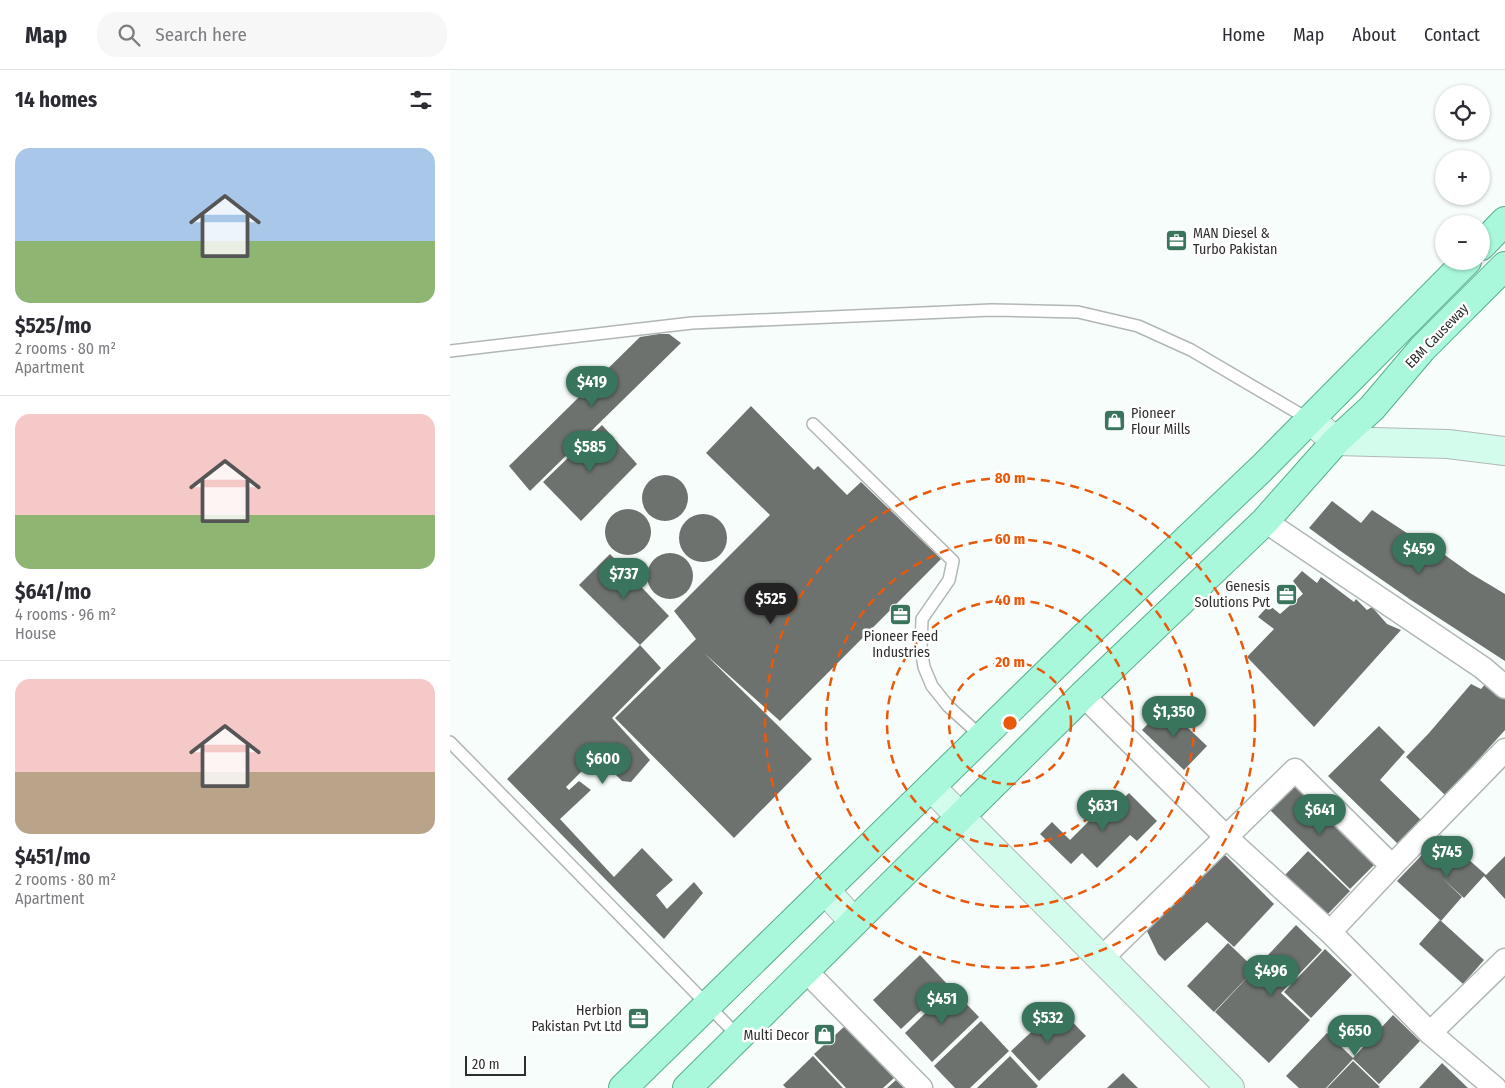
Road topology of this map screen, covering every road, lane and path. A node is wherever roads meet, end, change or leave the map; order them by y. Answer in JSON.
{"nodes":[{"id":1,"x":1505,"y":222,"type":"edge"},
{"id":2,"x":1490,"y":237,"type":"edge"},
{"id":3,"x":1505,"y":266,"type":"edge"},
{"id":4,"x":1458,"y":270,"type":"edge"},
{"id":5,"x":450,"y":351,"type":"edge"},
{"id":6,"x":1310,"y":420,"type":"junction"},
{"id":7,"x":813,"y":424,"type":"dead end"},
{"id":8,"x":1336,"y":442,"type":"junction"},
{"id":9,"x":1505,"y":451,"type":"edge"},
{"id":10,"x":1264,"y":521,"type":"junction"},
{"id":11,"x":1505,"y":687,"type":"edge"},
{"id":12,"x":1083,"y":695,"type":"junction"},
{"id":13,"x":982,"y":738,"type":"junction"},
{"id":14,"x":450,"y":742,"type":"edge"},
{"id":15,"x":1505,"y":750,"type":"edge"},
{"id":16,"x":931,"y":787,"type":"junction"},
{"id":17,"x":962,"y":816,"type":"junction"},
{"id":18,"x":1227,"y":838,"type":"junction"},
{"id":19,"x":1392,"y":866,"type":"junction"},
{"id":20,"x":826,"y":890,"type":"junction"},
{"id":21,"x":854,"y":922,"type":"junction"},
{"id":22,"x":1330,"y":932,"type":"junction"},
{"id":23,"x":1102,"y":958,"type":"junction"},
{"id":24,"x":1505,"y":960,"type":"edge"},
{"id":25,"x":806,"y":970,"type":"junction"},
{"id":26,"x":707,"y":1006,"type":"junction"},
{"id":27,"x":1430,"y":1033,"type":"junction"},
{"id":28,"x":739,"y":1037,"type":"junction"},
{"id":29,"x":623,"y":1088,"type":"edge"},
{"id":30,"x":687,"y":1088,"type":"edge"},
{"id":31,"x":922,"y":1088,"type":"edge"},
{"id":32,"x":1230,"y":1088,"type":"edge"},
{"id":33,"x":1495,"y":1088,"type":"edge"}],
"edges":[{"from":1,"to":2,"type":"main road"},
{"from":3,"to":8,"type":"main road","name":"EBM Causeway"},
{"from":4,"to":6,"type":"main road"},
{"from":5,"to":6,"type":"lane"},
{"from":6,"to":8,"type":"street"},
{"from":6,"to":13,"type":"main road"},
{"from":7,"to":13,"type":"lane"},
{"from":8,"to":9,"type":"street"},
{"from":8,"to":10,"type":"main road","name":"EBM Causeway"},
{"from":10,"to":11,"type":"street"},
{"from":10,"to":12,"type":"main road","name":"EBM Causeway"},
{"from":12,"to":17,"type":"main road","name":"EBM Causeway"},
{"from":12,"to":18,"type":"street"},
{"from":13,"to":16,"type":"main road"},
{"from":14,"to":26,"type":"lane"},
{"from":15,"to":19,"type":"street"},
{"from":16,"to":17,"type":"street"},
{"from":16,"to":20,"type":"main road"},
{"from":17,"to":21,"type":"main road","name":"EBM Causeway"},
{"from":17,"to":23,"type":"street"},
{"from":18,"to":19,"type":"street"},
{"from":18,"to":22,"type":"street"},
{"from":18,"to":23,"type":"street"},
{"from":19,"to":22,"type":"street"},
{"from":20,"to":21,"type":"street"},
{"from":20,"to":26,"type":"main road"},
{"from":21,"to":25,"type":"main road","name":"EBM Causeway"},
{"from":22,"to":27,"type":"street"},
{"from":23,"to":32,"type":"street"},
{"from":24,"to":27,"type":"street"},
{"from":25,"to":28,"type":"main road","name":"EBM Causeway"},
{"from":25,"to":31,"type":"street"},
{"from":26,"to":28,"type":"lane"},
{"from":26,"to":29,"type":"main road"},
{"from":27,"to":33,"type":"street"},
{"from":28,"to":30,"type":"main road","name":"EBM Causeway"}]}
